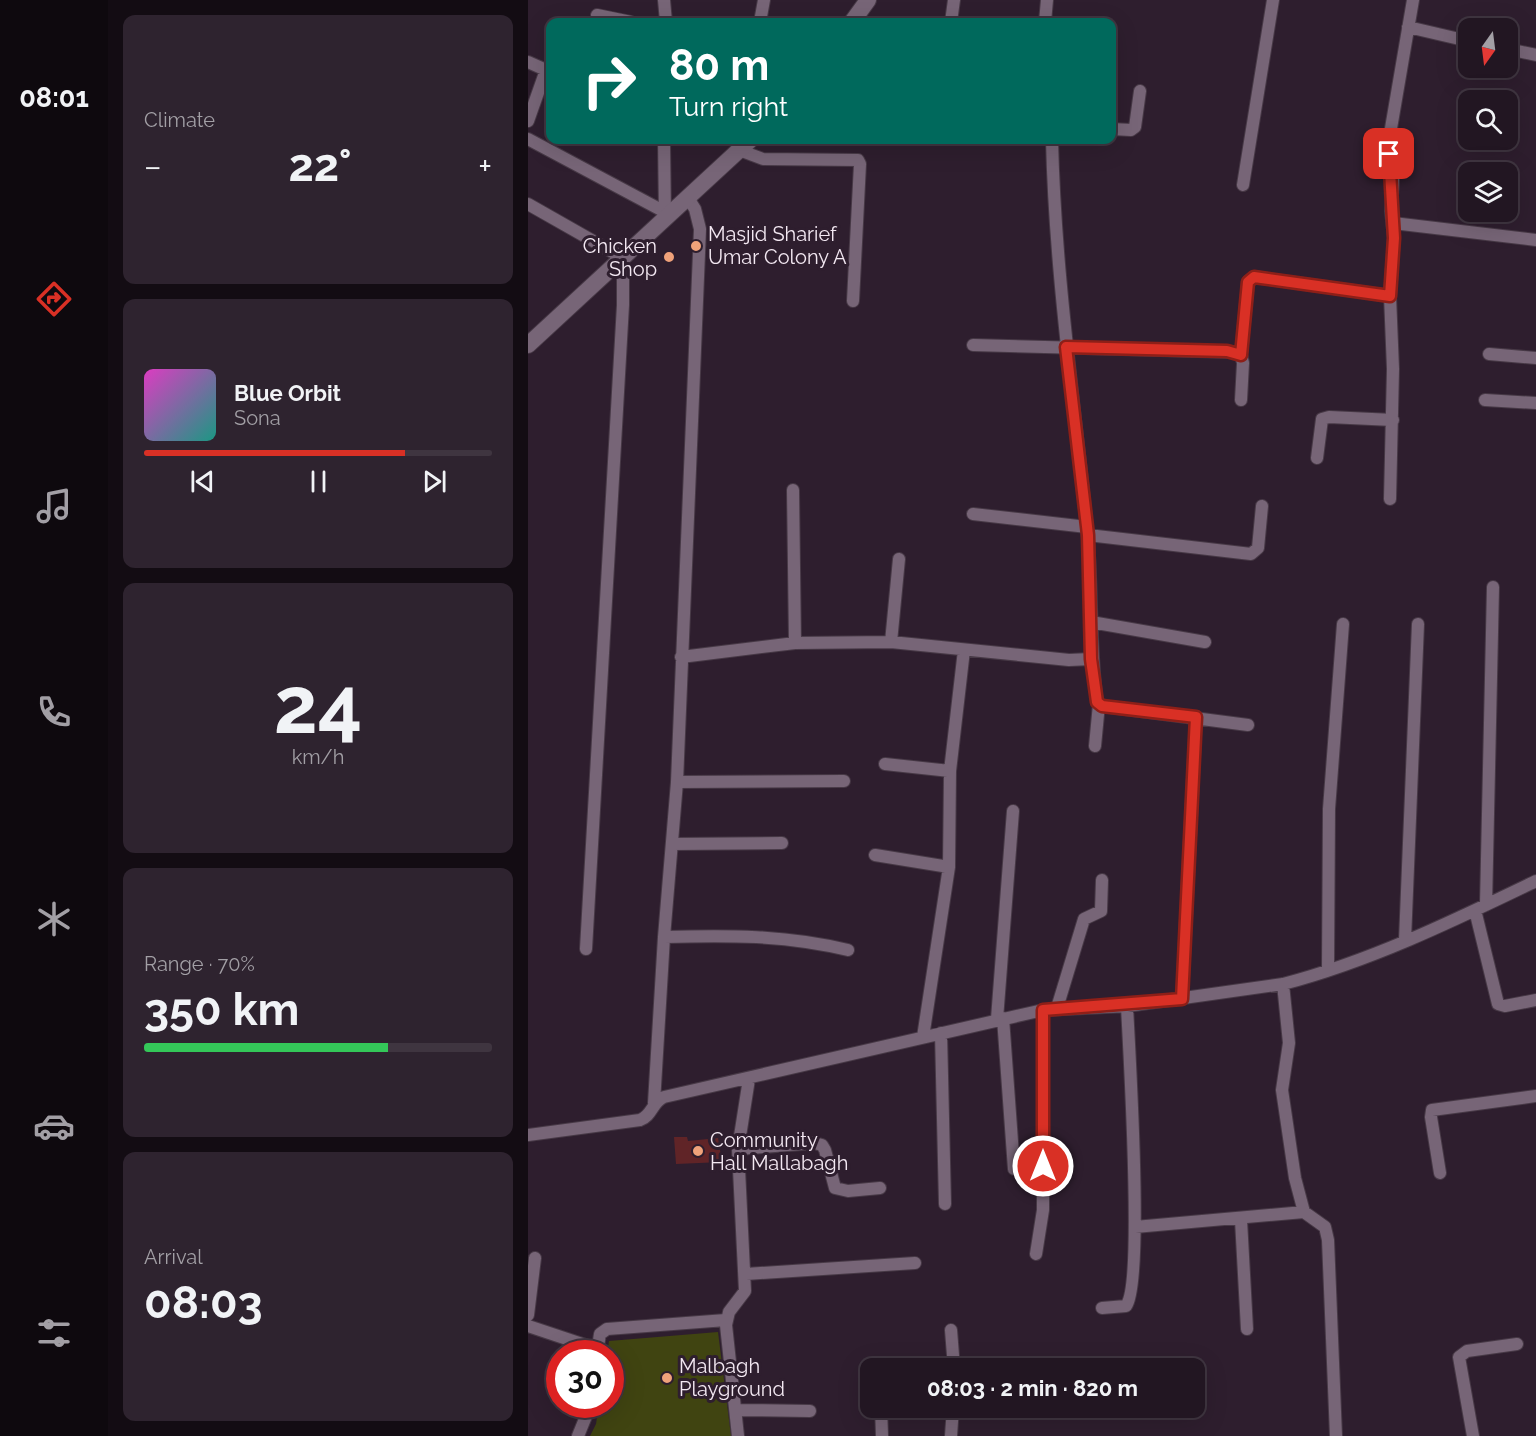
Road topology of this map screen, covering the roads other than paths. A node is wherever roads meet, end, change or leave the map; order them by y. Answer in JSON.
{"nodes":[{"id":1,"x":664,"y":0,"type":"edge"},
{"id":2,"x":764,"y":0,"type":"edge"},
{"id":3,"x":868,"y":0,"type":"edge"},
{"id":4,"x":954,"y":0,"type":"edge"},
{"id":5,"x":1061,"y":0,"type":"edge"},
{"id":6,"x":1273,"y":0,"type":"edge"},
{"id":7,"x":1413,"y":0,"type":"edge"},
{"id":8,"x":1047,"y":1,"type":"edge"},
{"id":9,"x":597,"y":15,"type":"dead end"},
{"id":10,"x":612,"y":18,"type":"edge"},
{"id":11,"x":666,"y":18,"type":"edge"},
{"id":12,"x":761,"y":18,"type":"edge"},
{"id":13,"x":855,"y":18,"type":"edge"},
{"id":14,"x":952,"y":18,"type":"edge"},
{"id":15,"x":1045,"y":18,"type":"edge"},
{"id":16,"x":1408,"y":27,"type":"junction"},
{"id":17,"x":1458,"y":39,"type":"edge"},
{"id":18,"x":1518,"y":51,"type":"edge"},
{"id":19,"x":1536,"y":55,"type":"edge"},
{"id":20,"x":528,"y":62,"type":"edge"},
{"id":21,"x":1140,"y":91,"type":"dead end"},
{"id":22,"x":528,"y":121,"type":"edge"},
{"id":23,"x":1116,"y":129,"type":"edge"},
{"id":24,"x":528,"y":139,"type":"edge"},
{"id":25,"x":664,"y":144,"type":"edge"},
{"id":26,"x":1052,"y":144,"type":"edge"},
{"id":27,"x":744,"y":145,"type":"edge"},
{"id":28,"x":1243,"y":185,"type":"dead end"},
{"id":29,"x":688,"y":198,"type":"junction"},
{"id":30,"x":528,"y":204,"type":"edge"},
{"id":31,"x":665,"y":215,"type":"junction"},
{"id":32,"x":1393,"y":224,"type":"junction"},
{"id":33,"x":1536,"y":240,"type":"edge"},
{"id":34,"x":623,"y":258,"type":"junction"},
{"id":35,"x":1390,"y":296,"type":"junction"},
{"id":36,"x":853,"y":301,"type":"dead end"},
{"id":37,"x":528,"y":345,"type":"edge"},
{"id":38,"x":973,"y":345,"type":"dead end"},
{"id":39,"x":1066,"y":347,"type":"junction"},
{"id":40,"x":1489,"y":354,"type":"dead end"},
{"id":41,"x":1241,"y":355,"type":"junction"},
{"id":42,"x":1536,"y":358,"type":"edge"},
{"id":43,"x":1485,"y":399,"type":"dead end"},
{"id":44,"x":1241,"y":400,"type":"dead end"},
{"id":45,"x":1536,"y":403,"type":"edge"},
{"id":46,"x":1393,"y":420,"type":"junction"},
{"id":47,"x":1317,"y":458,"type":"dead end"},
{"id":48,"x":792,"y":490,"type":"dead end"},
{"id":49,"x":1390,"y":499,"type":"dead end"},
{"id":50,"x":1262,"y":506,"type":"dead end"},
{"id":51,"x":973,"y":514,"type":"dead end"},
{"id":52,"x":1087,"y":531,"type":"junction"},
{"id":53,"x":899,"y":559,"type":"dead end"},
{"id":54,"x":1493,"y":586,"type":"dead end"},
{"id":55,"x":1091,"y":622,"type":"junction"},
{"id":56,"x":1343,"y":624,"type":"dead end"},
{"id":57,"x":1418,"y":624,"type":"dead end"},
{"id":58,"x":891,"y":642,"type":"junction"},
{"id":59,"x":1205,"y":642,"type":"dead end"},
{"id":60,"x":795,"y":643,"type":"junction"},
{"id":61,"x":964,"y":650,"type":"junction"},
{"id":62,"x":681,"y":657,"type":"junction"},
{"id":63,"x":1091,"y":659,"type":"junction"},
{"id":64,"x":1099,"y":704,"type":"junction"},
{"id":65,"x":1196,"y":717,"type":"junction"},
{"id":66,"x":1248,"y":724,"type":"dead end"},
{"id":67,"x":1095,"y":746,"type":"dead end"},
{"id":68,"x":885,"y":764,"type":"dead end"},
{"id":69,"x":950,"y":771,"type":"junction"},
{"id":70,"x":844,"y":781,"type":"dead end"},
{"id":71,"x":677,"y":782,"type":"junction"},
{"id":72,"x":1013,"y":811,"type":"dead end"},
{"id":73,"x":782,"y":843,"type":"dead end"},
{"id":74,"x":672,"y":844,"type":"junction"},
{"id":75,"x":875,"y":855,"type":"dead end"},
{"id":76,"x":950,"y":867,"type":"junction"},
{"id":77,"x":1102,"y":880,"type":"dead end"},
{"id":78,"x":1536,"y":881,"type":"edge"},
{"id":79,"x":1481,"y":907,"type":"junction"},
{"id":80,"x":664,"y":936,"type":"junction"},
{"id":81,"x":1405,"y":940,"type":"junction"},
{"id":82,"x":586,"y":949,"type":"dead end"},
{"id":83,"x":848,"y":950,"type":"dead end"},
{"id":84,"x":1328,"y":970,"type":"junction"},
{"id":85,"x":1283,"y":984,"type":"junction"},
{"id":86,"x":1182,"y":999,"type":"junction"},
{"id":87,"x":1536,"y":1000,"type":"edge"},
{"id":88,"x":1127,"y":1006,"type":"junction"},
{"id":89,"x":1057,"y":1008,"type":"junction"},
{"id":90,"x":1043,"y":1010,"type":"junction"},
{"id":91,"x":1000,"y":1019,"type":"junction"},
{"id":92,"x":941,"y":1033,"type":"junction"},
{"id":93,"x":923,"y":1037,"type":"junction"},
{"id":94,"x":749,"y":1079,"type":"junction"},
{"id":95,"x":1536,"y":1096,"type":"edge"},
{"id":96,"x":654,"y":1103,"type":"junction"},
{"id":97,"x":528,"y":1134,"type":"edge"},
{"id":98,"x":738,"y":1149,"type":"junction"},
{"id":99,"x":1014,"y":1168,"type":"dead end"},
{"id":100,"x":1440,"y":1173,"type":"dead end"},
{"id":101,"x":880,"y":1188,"type":"dead end"},
{"id":102,"x":945,"y":1204,"type":"dead end"},
{"id":103,"x":1304,"y":1212,"type":"junction"},
{"id":104,"x":1241,"y":1220,"type":"junction"},
{"id":105,"x":1135,"y":1227,"type":"junction"},
{"id":106,"x":1036,"y":1254,"type":"dead end"},
{"id":107,"x":535,"y":1258,"type":"dead end"},
{"id":108,"x":915,"y":1263,"type":"dead end"},
{"id":109,"x":746,"y":1274,"type":"junction"},
{"id":110,"x":529,"y":1294,"type":"edge"},
{"id":111,"x":1102,"y":1308,"type":"dead end"},
{"id":112,"x":528,"y":1315,"type":"edge"},
{"id":113,"x":726,"y":1320,"type":"junction"},
{"id":114,"x":528,"y":1326,"type":"edge"},
{"id":115,"x":1247,"y":1329,"type":"dead end"},
{"id":116,"x":951,"y":1330,"type":"dead end"},
{"id":117,"x":567,"y":1340,"type":"edge"},
{"id":118,"x":599,"y":1340,"type":"edge"},
{"id":119,"x":1517,"y":1344,"type":"dead end"},
{"id":120,"x":953,"y":1358,"type":"edge"},
{"id":121,"x":737,"y":1410,"type":"junction"},
{"id":122,"x":810,"y":1412,"type":"dead end"},
{"id":123,"x":585,"y":1418,"type":"edge"},
{"id":124,"x":881,"y":1418,"type":"edge"},
{"id":125,"x":952,"y":1418,"type":"edge"},
{"id":126,"x":578,"y":1436,"type":"edge"},
{"id":127,"x":738,"y":1436,"type":"edge"},
{"id":128,"x":882,"y":1436,"type":"edge"},
{"id":129,"x":951,"y":1436,"type":"edge"},
{"id":130,"x":1336,"y":1436,"type":"edge"},
{"id":131,"x":1473,"y":1436,"type":"edge"}],
"edges":[{"from":1,"to":11,"type":"street"},
{"from":2,"to":12,"type":"street"},
{"from":3,"to":13,"type":"street"},
{"from":4,"to":14,"type":"street"},
{"from":5,"to":8,"type":"street"},
{"from":6,"to":28,"type":"street"},
{"from":7,"to":16,"type":"street"},
{"from":8,"to":15,"type":"street"},
{"from":9,"to":10,"type":"street"},
{"from":16,"to":17,"type":"street"},
{"from":16,"to":32,"type":"street"},
{"from":18,"to":19,"type":"street"},
{"from":20,"to":22,"type":"street"},
{"from":21,"to":23,"type":"street"},
{"from":24,"to":31,"type":"street"},
{"from":25,"to":31,"type":"street"},
{"from":26,"to":39,"type":"street"},
{"from":27,"to":29,"type":"street"},
{"from":27,"to":36,"type":"street"},
{"from":29,"to":31,"type":"street"},
{"from":29,"to":62,"type":"street"},
{"from":30,"to":34,"type":"street"},
{"from":31,"to":34,"type":"street"},
{"from":32,"to":33,"type":"street"},
{"from":32,"to":35,"type":"street"},
{"from":34,"to":37,"type":"street"},
{"from":34,"to":82,"type":"street"},
{"from":35,"to":41,"type":"street"},
{"from":35,"to":46,"type":"street"},
{"from":38,"to":39,"type":"street"},
{"from":39,"to":41,"type":"street"},
{"from":39,"to":52,"type":"street"},
{"from":40,"to":42,"type":"street"},
{"from":41,"to":44,"type":"street"},
{"from":43,"to":45,"type":"street"},
{"from":46,"to":47,"type":"street"},
{"from":46,"to":49,"type":"street"},
{"from":48,"to":60,"type":"street"},
{"from":50,"to":52,"type":"street"},
{"from":51,"to":52,"type":"street"},
{"from":52,"to":55,"type":"street"},
{"from":53,"to":58,"type":"street"},
{"from":54,"to":79,"type":"street"},
{"from":55,"to":59,"type":"street"},
{"from":55,"to":63,"type":"street"},
{"from":56,"to":84,"type":"street"},
{"from":57,"to":81,"type":"street"},
{"from":58,"to":60,"type":"street"},
{"from":58,"to":61,"type":"street"},
{"from":60,"to":62,"type":"street"},
{"from":61,"to":63,"type":"street"},
{"from":61,"to":69,"type":"street"},
{"from":62,"to":71,"type":"street"},
{"from":63,"to":64,"type":"street"},
{"from":64,"to":65,"type":"street"},
{"from":64,"to":67,"type":"street"},
{"from":65,"to":66,"type":"street"},
{"from":65,"to":86,"type":"street"},
{"from":68,"to":69,"type":"street"},
{"from":69,"to":76,"type":"street"},
{"from":70,"to":71,"type":"street"},
{"from":71,"to":74,"type":"street"},
{"from":72,"to":91,"type":"street"},
{"from":73,"to":74,"type":"street"},
{"from":74,"to":80,"type":"street"},
{"from":75,"to":76,"type":"street"},
{"from":76,"to":93,"type":"street"},
{"from":77,"to":89,"type":"street"},
{"from":78,"to":79,"type":"street"},
{"from":79,"to":81,"type":"street"},
{"from":79,"to":87,"type":"street"},
{"from":80,"to":83,"type":"street"},
{"from":80,"to":96,"type":"street"},
{"from":81,"to":84,"type":"street"},
{"from":84,"to":85,"type":"street"},
{"from":85,"to":86,"type":"street"},
{"from":85,"to":103,"type":"street"},
{"from":86,"to":88,"type":"street"},
{"from":88,"to":89,"type":"street"},
{"from":88,"to":105,"type":"street"},
{"from":89,"to":90,"type":"street"},
{"from":90,"to":91,"type":"street"},
{"from":90,"to":106,"type":"street"},
{"from":91,"to":92,"type":"street"},
{"from":91,"to":99,"type":"street"},
{"from":92,"to":93,"type":"street"},
{"from":92,"to":102,"type":"street"},
{"from":93,"to":94,"type":"street"},
{"from":94,"to":96,"type":"street"},
{"from":94,"to":98,"type":"street"},
{"from":95,"to":100,"type":"street"},
{"from":96,"to":97,"type":"street"},
{"from":98,"to":101,"type":"street"},
{"from":98,"to":109,"type":"street"},
{"from":103,"to":104,"type":"street"},
{"from":103,"to":130,"type":"street"},
{"from":104,"to":105,"type":"street"},
{"from":104,"to":115,"type":"street"},
{"from":105,"to":111,"type":"street"},
{"from":107,"to":110,"type":"street"},
{"from":108,"to":109,"type":"street"},
{"from":109,"to":113,"type":"street"},
{"from":110,"to":112,"type":"street"},
{"from":113,"to":118,"type":"street"},
{"from":113,"to":121,"type":"street"},
{"from":114,"to":117,"type":"street"},
{"from":116,"to":120,"type":"street"},
{"from":119,"to":131,"type":"street"},
{"from":121,"to":122,"type":"street"},
{"from":121,"to":127,"type":"street"},
{"from":123,"to":126,"type":"street"},
{"from":124,"to":128,"type":"street"},
{"from":125,"to":129,"type":"street"}]}
